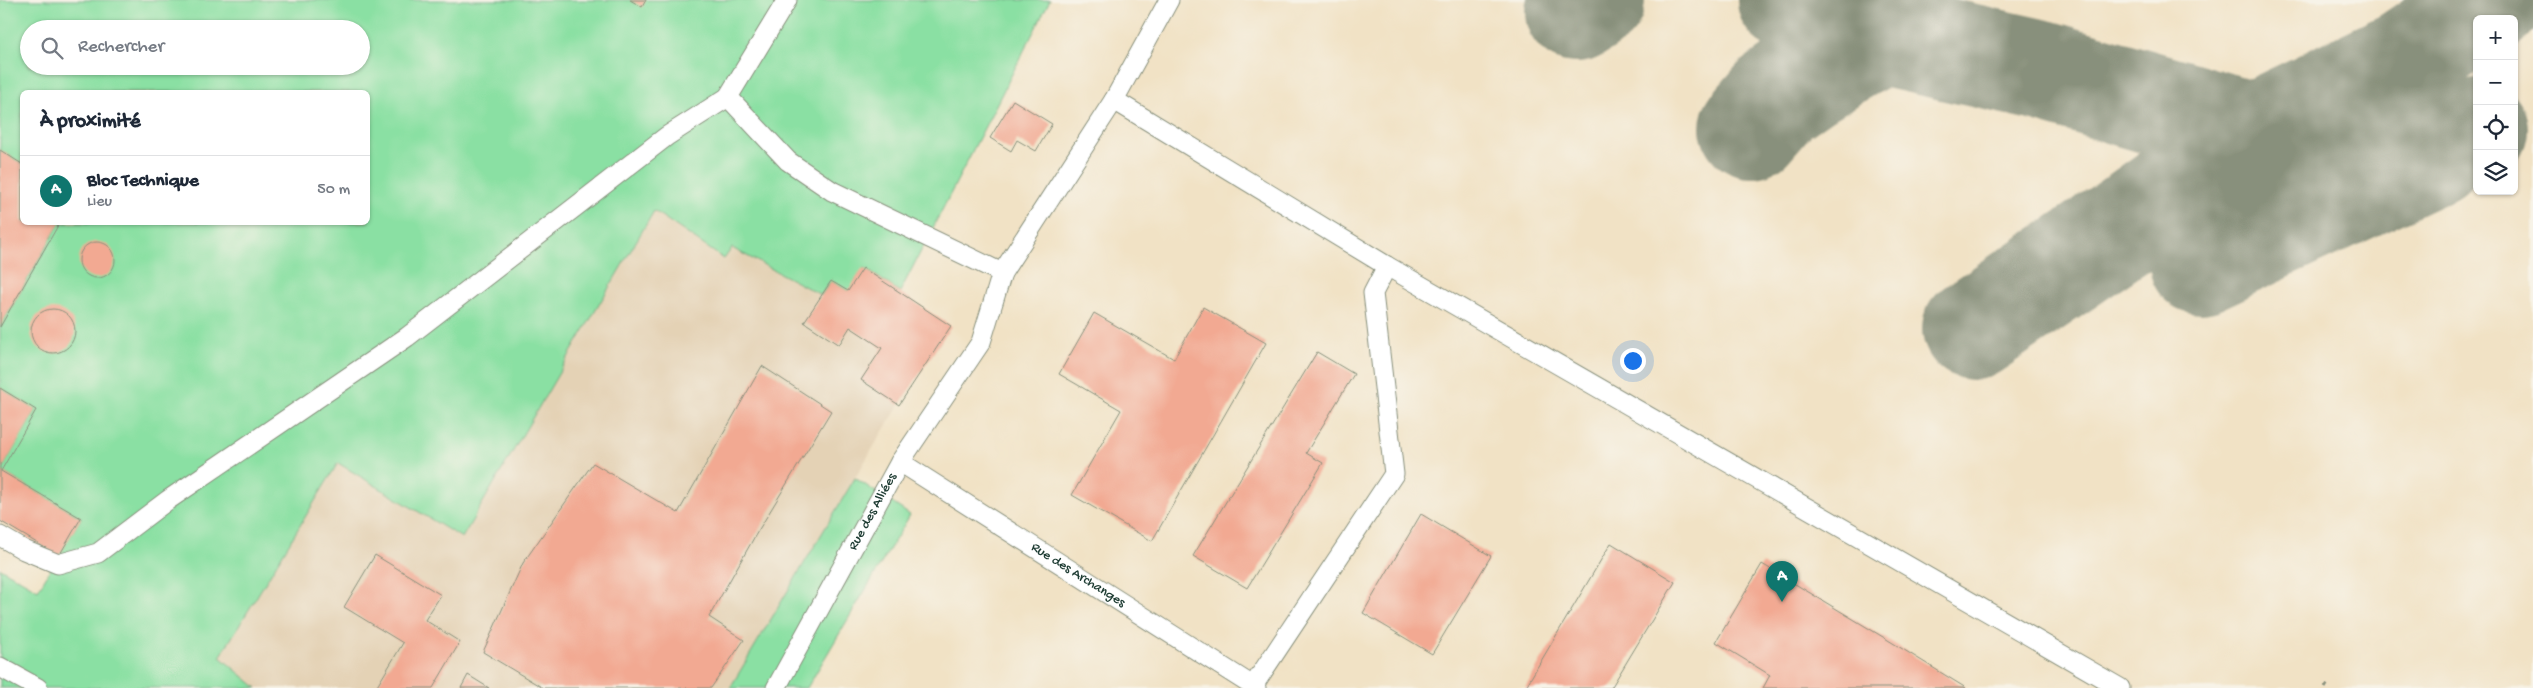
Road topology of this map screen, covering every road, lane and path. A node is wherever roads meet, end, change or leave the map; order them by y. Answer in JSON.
{"nodes":[{"id":1,"x":787,"y":0,"type":"edge"},
{"id":2,"x":1167,"y":1,"type":"edge"},
{"id":3,"x":728,"y":97,"type":"junction"},
{"id":4,"x":1114,"y":100,"type":"junction"},
{"id":5,"x":1387,"y":266,"type":"junction"},
{"id":6,"x":1002,"y":273,"type":"junction"},
{"id":7,"x":900,"y":462,"type":"junction"},
{"id":8,"x":0,"y":536,"type":"edge"},
{"id":9,"x":0,"y":667,"type":"edge"},
{"id":10,"x":2328,"y":682,"type":"dead end"},
{"id":11,"x":1255,"y":687,"type":"edge"},
{"id":12,"x":38,"y":688,"type":"edge"},
{"id":13,"x":776,"y":688,"type":"edge"},
{"id":14,"x":2120,"y":688,"type":"edge"},
{"id":15,"x":2325,"y":688,"type":"edge"}],
"edges":[{"from":1,"to":3,"type":"lane"},
{"from":2,"to":4,"type":"lane","name":"Rue des Alliées"},
{"from":3,"to":6,"type":"lane"},
{"from":3,"to":8,"type":"lane"},
{"from":4,"to":5,"type":"lane"},
{"from":4,"to":6,"type":"lane","name":"Rue des Alliées"},
{"from":5,"to":11,"type":"lane"},
{"from":5,"to":14,"type":"lane"},
{"from":6,"to":7,"type":"lane","name":"Rue des Alliées"},
{"from":7,"to":11,"type":"lane","name":"Rue des Archanges"},
{"from":7,"to":13,"type":"lane","name":"Rue des Alliées"},
{"from":9,"to":12,"type":"lane"},
{"from":10,"to":15,"type":"path"}]}
